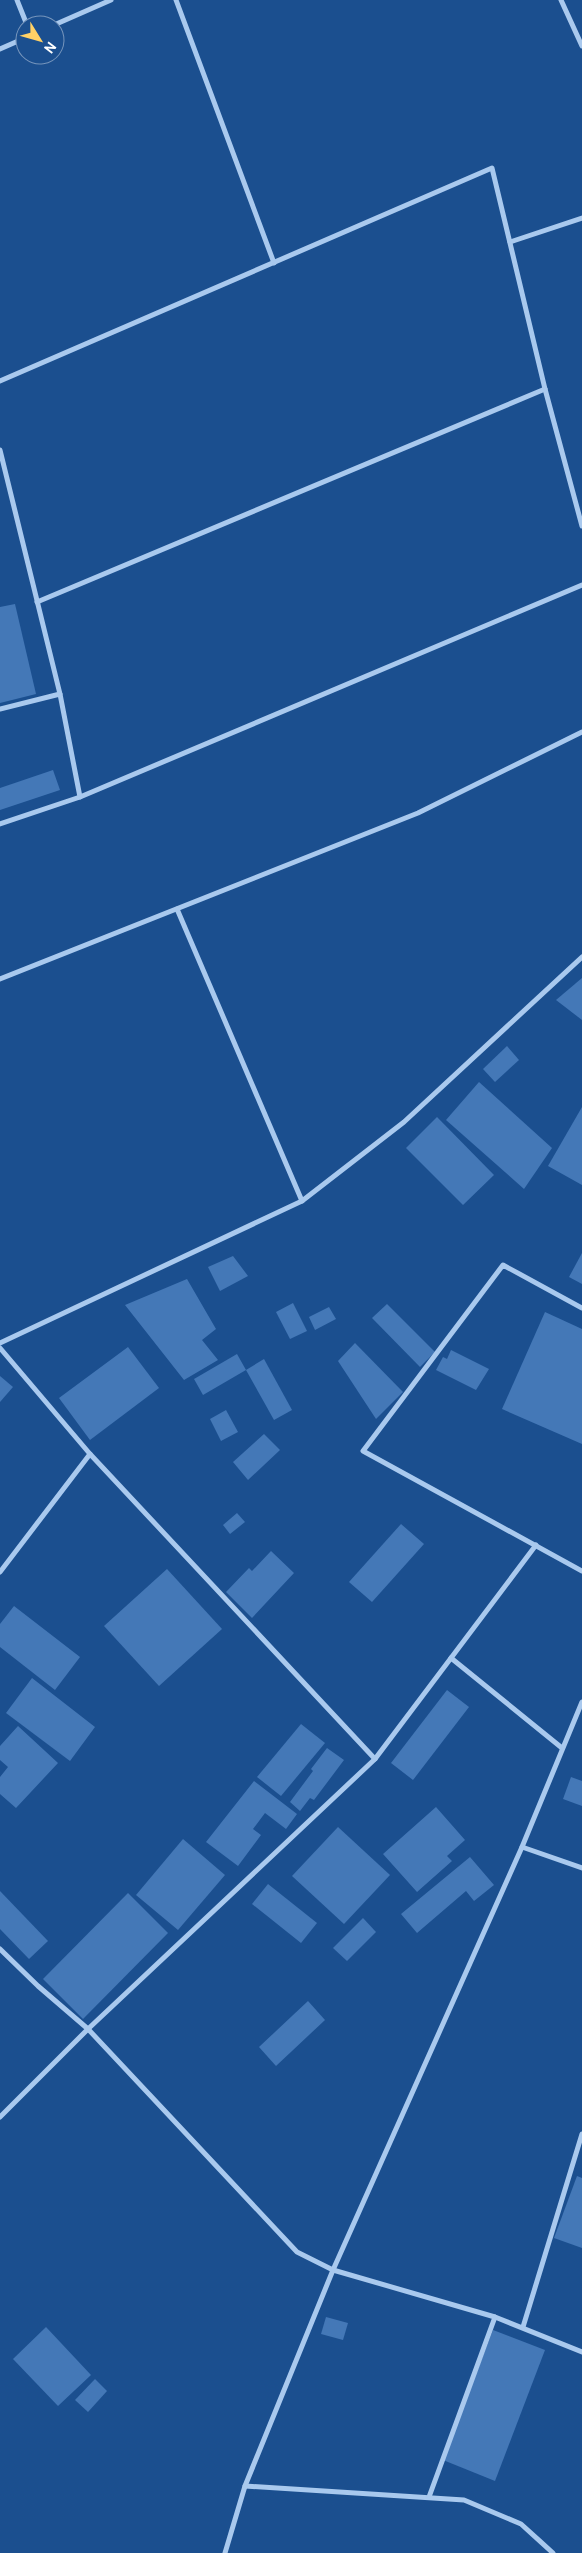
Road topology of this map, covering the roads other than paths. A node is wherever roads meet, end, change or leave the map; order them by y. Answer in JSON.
{"nodes":[{"id":1,"x":17,"y":0,"type":"edge"},
{"id":2,"x":111,"y":0,"type":"edge"},
{"id":3,"x":176,"y":0,"type":"edge"},
{"id":4,"x":561,"y":0,"type":"edge"},
{"id":5,"x":23,"y":15,"type":"edge"},
{"id":6,"x":65,"y":20,"type":"edge"},
{"id":7,"x":15,"y":42,"type":"edge"},
{"id":8,"x":582,"y":46,"type":"edge"},
{"id":9,"x":0,"y":49,"type":"edge"},
{"id":10,"x":582,"y":218,"type":"edge"},
{"id":11,"x":510,"y":242,"type":"junction"},
{"id":12,"x":274,"y":263,"type":"junction"},
{"id":13,"x":0,"y":381,"type":"edge"},
{"id":14,"x":545,"y":389,"type":"junction"},
{"id":15,"x":0,"y":450,"type":"edge"},
{"id":16,"x":582,"y":526,"type":"edge"},
{"id":17,"x":582,"y":585,"type":"edge"},
{"id":18,"x":37,"y":602,"type":"junction"},
{"id":19,"x":60,"y":694,"type":"junction"},
{"id":20,"x":0,"y":709,"type":"edge"},
{"id":21,"x":582,"y":732,"type":"edge"},
{"id":22,"x":80,"y":797,"type":"junction"},
{"id":23,"x":0,"y":824,"type":"edge"},
{"id":24,"x":177,"y":909,"type":"junction"},
{"id":25,"x":582,"y":957,"type":"edge"},
{"id":26,"x":0,"y":979,"type":"edge"},
{"id":27,"x":302,"y":1201,"type":"junction"},
{"id":28,"x":582,"y":1308,"type":"edge"},
{"id":29,"x":0,"y":1343,"type":"edge"},
{"id":30,"x":0,"y":1348,"type":"edge"},
{"id":31,"x":90,"y":1454,"type":"junction"},
{"id":32,"x":536,"y":1545,"type":"junction"},
{"id":33,"x":582,"y":1571,"type":"edge"},
{"id":34,"x":0,"y":1572,"type":"edge"},
{"id":35,"x":451,"y":1658,"type":"junction"},
{"id":36,"x":582,"y":1702,"type":"edge"},
{"id":37,"x":562,"y":1748,"type":"junction"},
{"id":38,"x":375,"y":1759,"type":"junction"},
{"id":39,"x":522,"y":1847,"type":"junction"},
{"id":40,"x":582,"y":1868,"type":"edge"},
{"id":41,"x":0,"y":1949,"type":"edge"},
{"id":42,"x":88,"y":2030,"type":"junction"},
{"id":43,"x":0,"y":2117,"type":"edge"},
{"id":44,"x":582,"y":2134,"type":"edge"},
{"id":45,"x":333,"y":2270,"type":"junction"},
{"id":46,"x":495,"y":2317,"type":"junction"},
{"id":47,"x":523,"y":2327,"type":"junction"},
{"id":48,"x":582,"y":2352,"type":"edge"},
{"id":49,"x":246,"y":2486,"type":"junction"},
{"id":50,"x":429,"y":2497,"type":"junction"},
{"id":51,"x":225,"y":2553,"type":"edge"},
{"id":52,"x":553,"y":2553,"type":"edge"}],
"edges":[{"from":1,"to":5,"type":"street"},
{"from":2,"to":6,"type":"street"},
{"from":3,"to":12,"type":"street"},
{"from":4,"to":8,"type":"street"},
{"from":7,"to":9,"type":"street"},
{"from":10,"to":11,"type":"street"},
{"from":11,"to":12,"type":"street"},
{"from":11,"to":14,"type":"street"},
{"from":12,"to":13,"type":"street"},
{"from":14,"to":16,"type":"street"},
{"from":14,"to":18,"type":"street"},
{"from":15,"to":18,"type":"street"},
{"from":17,"to":22,"type":"street"},
{"from":18,"to":19,"type":"street"},
{"from":19,"to":20,"type":"street"},
{"from":19,"to":22,"type":"street"},
{"from":21,"to":24,"type":"street"},
{"from":22,"to":23,"type":"street"},
{"from":24,"to":26,"type":"street"},
{"from":24,"to":27,"type":"street"},
{"from":25,"to":27,"type":"street"},
{"from":27,"to":29,"type":"street"},
{"from":28,"to":32,"type":"street"},
{"from":30,"to":31,"type":"street"},
{"from":31,"to":34,"type":"street"},
{"from":31,"to":38,"type":"street"},
{"from":32,"to":33,"type":"street"},
{"from":32,"to":35,"type":"street"},
{"from":35,"to":37,"type":"street"},
{"from":35,"to":38,"type":"street"},
{"from":36,"to":37,"type":"street"},
{"from":37,"to":39,"type":"street"},
{"from":38,"to":42,"type":"street"},
{"from":39,"to":40,"type":"street"},
{"from":39,"to":45,"type":"street"},
{"from":41,"to":42,"type":"street"},
{"from":42,"to":43,"type":"street"},
{"from":42,"to":45,"type":"street"},
{"from":44,"to":47,"type":"street"},
{"from":45,"to":46,"type":"street"},
{"from":45,"to":49,"type":"street"},
{"from":46,"to":47,"type":"street"},
{"from":46,"to":50,"type":"street"},
{"from":47,"to":48,"type":"street"},
{"from":49,"to":50,"type":"street"},
{"from":49,"to":51,"type":"street"},
{"from":50,"to":52,"type":"street"}]}
